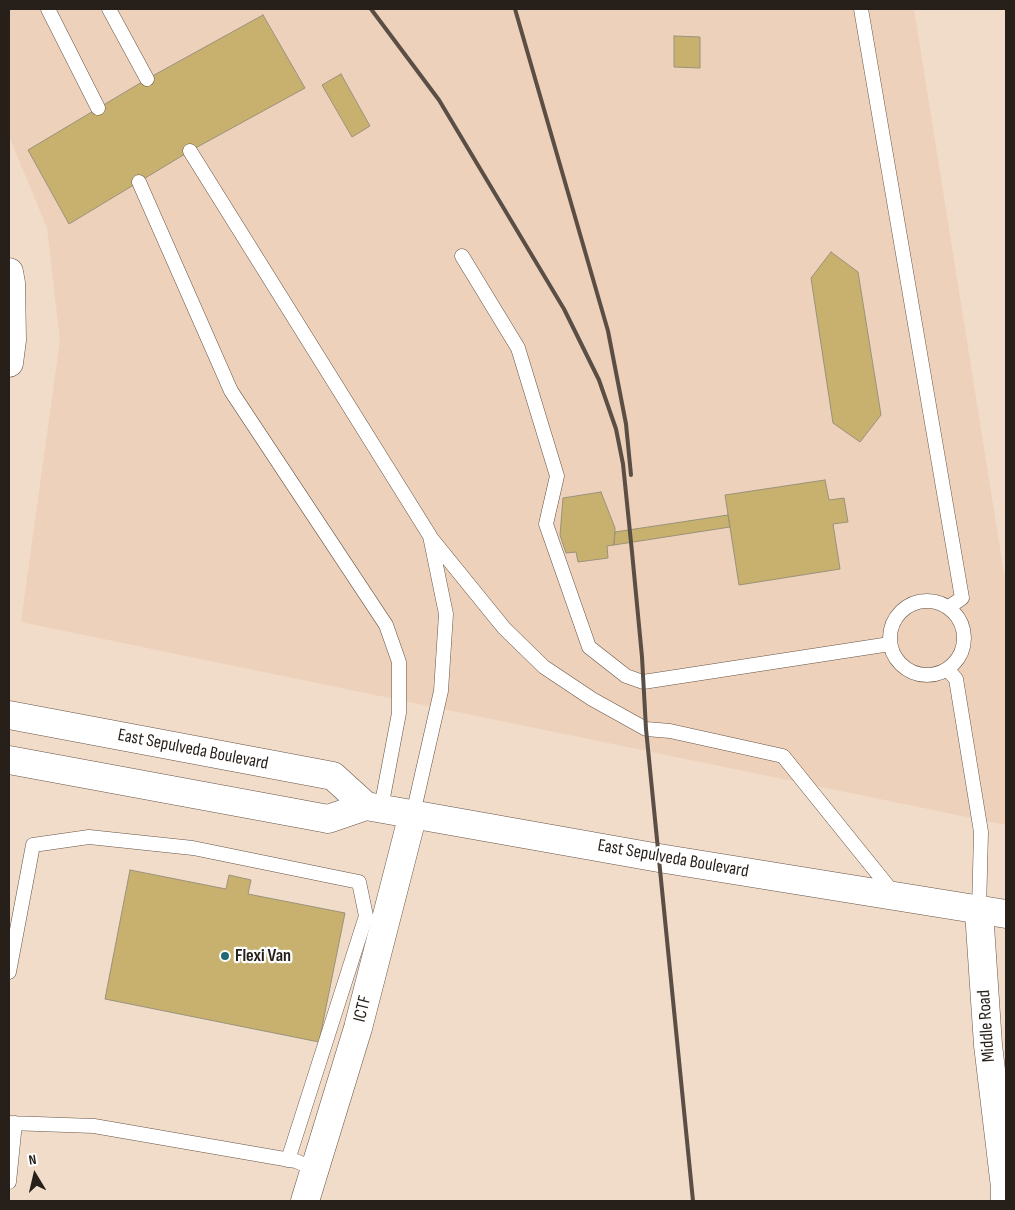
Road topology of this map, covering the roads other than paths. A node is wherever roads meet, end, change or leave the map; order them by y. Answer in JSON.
{"nodes":[{"id":1,"x":48,"y":9,"type":"edge"},
{"id":2,"x":109,"y":9,"type":"edge"},
{"id":3,"x":861,"y":9,"type":"edge"},
{"id":4,"x":147,"y":79,"type":"dead end"},
{"id":5,"x":98,"y":108,"type":"dead end"},
{"id":6,"x":190,"y":151,"type":"dead end"},
{"id":7,"x":139,"y":182,"type":"dead end"},
{"id":8,"x":462,"y":256,"type":"dead end"},
{"id":9,"x":9,"y":272,"type":"edge"},
{"id":10,"x":9,"y":363,"type":"edge"},
{"id":11,"x":430,"y":536,"type":"junction"},
{"id":12,"x":949,"y":607,"type":"junction"},
{"id":13,"x":890,"y":644,"type":"junction"},
{"id":14,"x":947,"y":669,"type":"junction"},
{"id":15,"x":9,"y":715,"type":"edge"},
{"id":16,"x":9,"y":760,"type":"edge"},
{"id":17,"x":374,"y":807,"type":"junction"},
{"id":18,"x":413,"y":814,"type":"junction"},
{"id":19,"x":896,"y":897,"type":"junction"},
{"id":20,"x":979,"y":911,"type":"junction"},
{"id":21,"x":1006,"y":914,"type":"edge"},
{"id":22,"x":9,"y":972,"type":"edge"},
{"id":23,"x":12,"y":1123,"type":"edge"},
{"id":24,"x":288,"y":1160,"type":"junction"},
{"id":25,"x":314,"y":1169,"type":"junction"},
{"id":26,"x":1005,"y":1173,"type":"edge"},
{"id":27,"x":9,"y":1182,"type":"edge"},
{"id":28,"x":305,"y":1201,"type":"edge"},
{"id":29,"x":1005,"y":1201,"type":"edge"}],
"edges":[{"from":1,"to":5,"type":"lane"},
{"from":2,"to":4,"type":"lane"},
{"from":3,"to":12,"type":"lane"},
{"from":6,"to":11,"type":"lane"},
{"from":7,"to":17,"type":"lane"},
{"from":8,"to":13,"type":"lane"},
{"from":9,"to":10,"type":"main road"},
{"from":11,"to":18,"type":"lane"},
{"from":11,"to":19,"type":"lane"},
{"from":12,"to":13,"type":"lane"},
{"from":12,"to":14,"type":"lane"},
{"from":13,"to":14,"type":"lane"},
{"from":14,"to":20,"type":"lane"},
{"from":15,"to":17,"type":"main road","name":"East Sepulveda Boulevard"},
{"from":16,"to":17,"type":"main road","name":"East Sepulveda Boulevard"},
{"from":17,"to":18,"type":"main road","name":"East Sepulveda Boulevard"},
{"from":18,"to":19,"type":"main road","name":"East Sepulveda Boulevard"},
{"from":18,"to":25,"type":"main road","name":"ICTF"},
{"from":19,"to":20,"type":"main road","name":"East Sepulveda Boulevard"},
{"from":20,"to":21,"type":"main road","name":"East Sepulveda Boulevard"},
{"from":20,"to":26,"type":"main road","name":"Middle Road"},
{"from":22,"to":24,"type":"lane"},
{"from":23,"to":24,"type":"lane"},
{"from":23,"to":27,"type":"lane"},
{"from":24,"to":25,"type":"lane"},
{"from":25,"to":28,"type":"main road","name":"ICTF"},
{"from":26,"to":29,"type":"main road","name":"Middle Road"}]}
